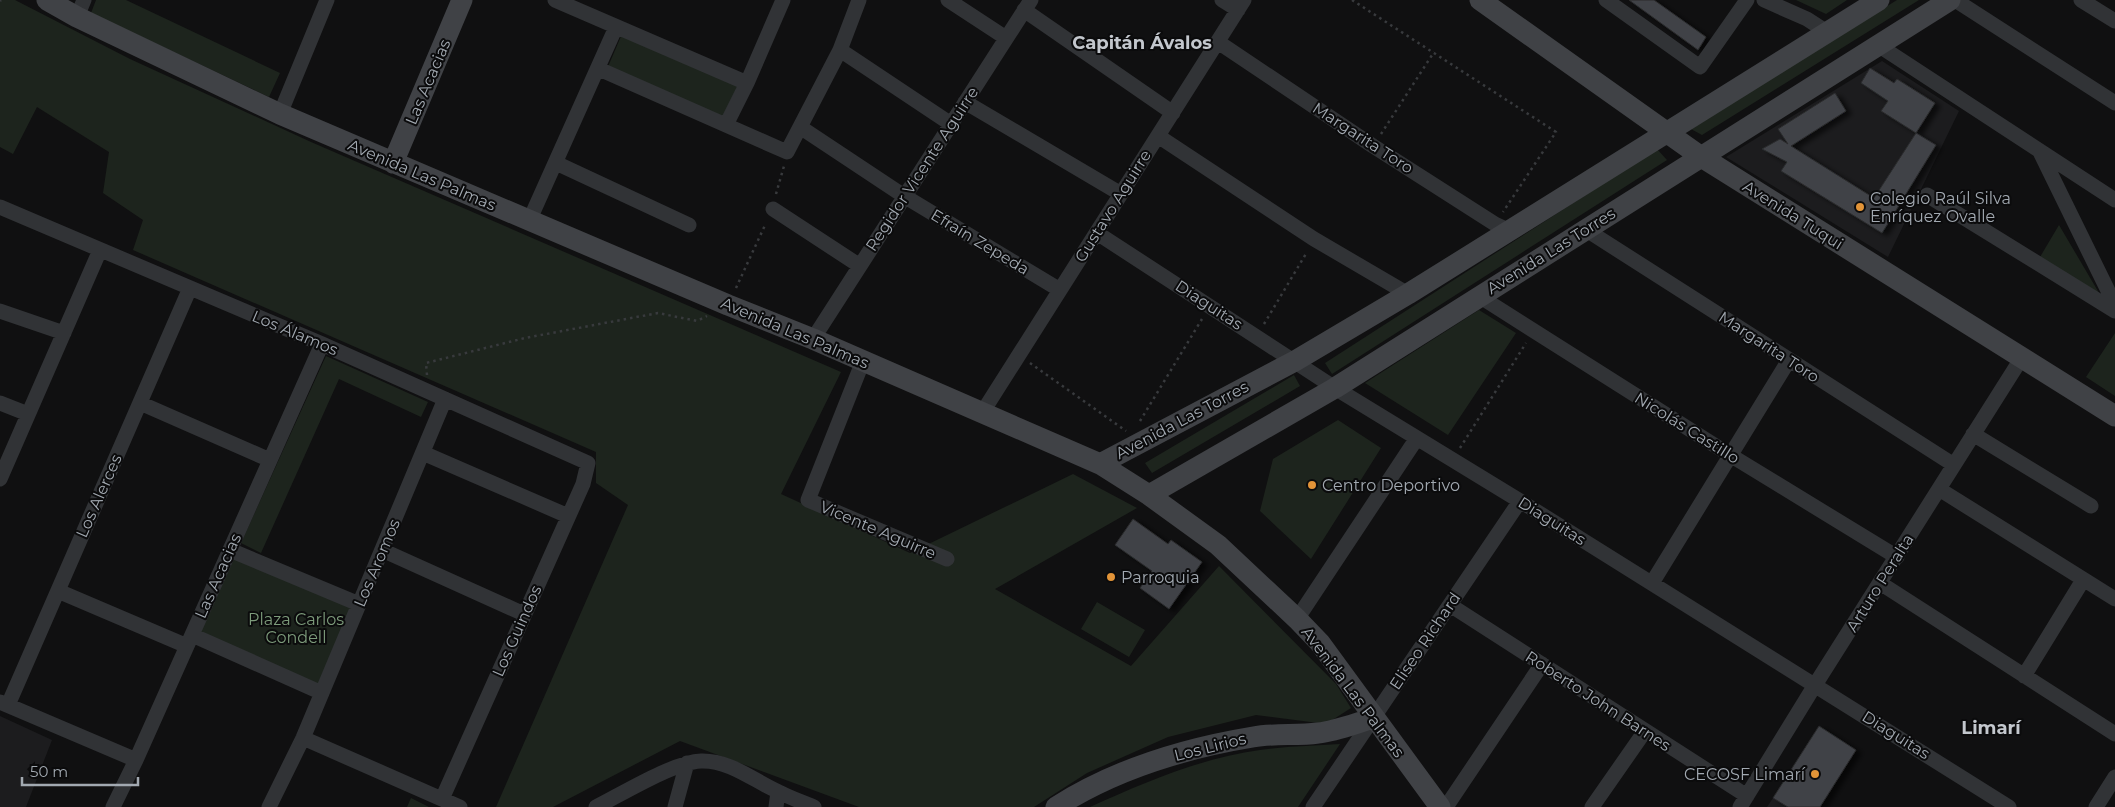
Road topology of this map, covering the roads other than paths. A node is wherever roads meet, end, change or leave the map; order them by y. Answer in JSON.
{"nodes":[{"id":1,"x":47,"y":0,"type":"edge"},
{"id":2,"x":327,"y":0,"type":"edge"},
{"id":3,"x":462,"y":0,"type":"edge"},
{"id":4,"x":555,"y":0,"type":"edge"},
{"id":5,"x":783,"y":0,"type":"edge"},
{"id":6,"x":859,"y":0,"type":"edge"},
{"id":7,"x":948,"y":0,"type":"edge"},
{"id":8,"x":1222,"y":0,"type":"edge"},
{"id":9,"x":1480,"y":0,"type":"edge"},
{"id":10,"x":1606,"y":0,"type":"edge"},
{"id":11,"x":1747,"y":0,"type":"edge"},
{"id":12,"x":1764,"y":0,"type":"edge"},
{"id":13,"x":1878,"y":0,"type":"edge"},
{"id":14,"x":1950,"y":0,"type":"edge"},
{"id":15,"x":1955,"y":0,"type":"edge"},
{"id":16,"x":2081,"y":0,"type":"edge"},
{"id":17,"x":1027,"y":5,"type":"edge"},
{"id":18,"x":1241,"y":5,"type":"edge"},
{"id":19,"x":80,"y":9,"type":"edge"},
{"id":20,"x":2115,"y":21,"type":"edge"},
{"id":21,"x":616,"y":27,"type":"junction"},
{"id":22,"x":1827,"y":32,"type":"junction"},
{"id":23,"x":1006,"y":38,"type":"junction"},
{"id":24,"x":1218,"y":42,"type":"junction"},
{"id":25,"x":1878,"y":45,"type":"junction"},
{"id":26,"x":840,"y":50,"type":"junction"},
{"id":27,"x":598,"y":69,"type":"junction"},
{"id":28,"x":747,"y":84,"type":"junction"},
{"id":29,"x":965,"y":102,"type":"junction"},
{"id":30,"x":2115,"y":104,"type":"edge"},
{"id":31,"x":1173,"y":113,"type":"junction"},
{"id":32,"x":280,"y":114,"type":"junction"},
{"id":33,"x":951,"y":124,"type":"junction"},
{"id":34,"x":726,"y":125,"type":"junction"},
{"id":35,"x":800,"y":127,"type":"junction"},
{"id":36,"x":1667,"y":132,"type":"junction"},
{"id":37,"x":1158,"y":136,"type":"junction"},
{"id":38,"x":2041,"y":153,"type":"junction"},
{"id":39,"x":1700,"y":156,"type":"junction"},
{"id":40,"x":393,"y":163,"type":"junction"},
{"id":41,"x":556,"y":163,"type":"junction"},
{"id":42,"x":1121,"y":194,"type":"junction"},
{"id":43,"x":1927,"y":195,"type":"dead end"},
{"id":44,"x":904,"y":196,"type":"junction"},
{"id":45,"x":2115,"y":200,"type":"edge"},
{"id":46,"x":0,"y":207,"type":"edge"},
{"id":47,"x":773,"y":209,"type":"road end"},
{"id":48,"x":530,"y":219,"type":"junction"},
{"id":49,"x":689,"y":225,"type":"dead end"},
{"id":50,"x":1503,"y":227,"type":"junction"},
{"id":51,"x":1585,"y":229,"type":"junction"},
{"id":52,"x":1097,"y":233,"type":"junction"},
{"id":53,"x":100,"y":250,"type":"junction"},
{"id":54,"x":860,"y":266,"type":"junction"},
{"id":55,"x":190,"y":288,"type":"junction"},
{"id":56,"x":1060,"y":290,"type":"junction"},
{"id":57,"x":1408,"y":294,"type":"junction"},
{"id":58,"x":1479,"y":296,"type":"junction"},
{"id":59,"x":2115,"y":305,"type":"edge"},
{"id":60,"x":0,"y":311,"type":"edge"},
{"id":61,"x":2115,"y":311,"type":"edge"},
{"id":62,"x":64,"y":333,"type":"junction"},
{"id":63,"x":813,"y":339,"type":"junction"},
{"id":64,"x":322,"y":344,"type":"junction"},
{"id":65,"x":2020,"y":359,"type":"junction"},
{"id":66,"x":1789,"y":360,"type":"junction"},
{"id":67,"x":1295,"y":361,"type":"junction"},
{"id":68,"x":862,"y":362,"type":"junction"},
{"id":69,"x":1335,"y":388,"type":"junction"},
{"id":70,"x":445,"y":399,"type":"junction"},
{"id":71,"x":0,"y":402,"type":"edge"},
{"id":72,"x":140,"y":403,"type":"junction"},
{"id":73,"x":982,"y":413,"type":"junction"},
{"id":74,"x":28,"y":414,"type":"junction"},
{"id":75,"x":2115,"y":416,"type":"edge"},
{"id":76,"x":1973,"y":434,"type":"junction"},
{"id":77,"x":1417,"y":438,"type":"junction"},
{"id":78,"x":423,"y":453,"type":"junction"},
{"id":79,"x":1730,"y":455,"type":"junction"},
{"id":80,"x":270,"y":460,"type":"junction"},
{"id":81,"x":588,"y":463,"type":"joint"},
{"id":82,"x":1100,"y":464,"type":"junction"},
{"id":83,"x":1954,"y":465,"type":"junction"},
{"id":84,"x":0,"y":479,"type":"edge"},
{"id":85,"x":1939,"y":489,"type":"junction"},
{"id":86,"x":1149,"y":495,"type":"junction"},
{"id":87,"x":1520,"y":500,"type":"junction"},
{"id":88,"x":2091,"y":506,"type":"dead end"},
{"id":89,"x":568,"y":516,"type":"junction"},
{"id":90,"x":230,"y":550,"type":"junction"},
{"id":91,"x":382,"y":550,"type":"junction"},
{"id":92,"x":1897,"y":557,"type":"junction"},
{"id":93,"x":947,"y":559,"type":"dead end"},
{"id":94,"x":2083,"y":580,"type":"junction"},
{"id":95,"x":1652,"y":583,"type":"junction"},
{"id":96,"x":1880,"y":584,"type":"junction"},
{"id":97,"x":58,"y":591,"type":"junction"},
{"id":98,"x":2115,"y":600,"type":"edge"},
{"id":99,"x":359,"y":604,"type":"junction"},
{"id":100,"x":1450,"y":605,"type":"junction"},
{"id":101,"x":524,"y":614,"type":"junction"},
{"id":102,"x":1297,"y":619,"type":"junction"},
{"id":103,"x":190,"y":640,"type":"junction"},
{"id":104,"x":1542,"y":664,"type":"junction"},
{"id":105,"x":2024,"y":676,"type":"junction"},
{"id":106,"x":1815,"y":685,"type":"junction"},
{"id":107,"x":322,"y":693,"type":"junction"},
{"id":108,"x":4,"y":703,"type":"edge"},
{"id":109,"x":1374,"y":718,"type":"junction"},
{"id":110,"x":1645,"y":731,"type":"junction"},
{"id":111,"x":2115,"y":734,"type":"edge"},
{"id":112,"x":303,"y":738,"type":"junction"},
{"id":113,"x":136,"y":760,"type":"junction"},
{"id":114,"x":687,"y":763,"type":"junction"},
{"id":115,"x":2115,"y":776,"type":"edge"},
{"id":116,"x":442,"y":799,"type":"junction"},
{"id":117,"x":777,"y":800,"type":"edge"},
{"id":118,"x":1744,"y":801,"type":"edge"},
{"id":119,"x":113,"y":807,"type":"edge"},
{"id":120,"x":269,"y":807,"type":"edge"},
{"id":121,"x":460,"y":807,"type":"edge"},
{"id":122,"x":596,"y":807,"type":"edge"},
{"id":123,"x":675,"y":807,"type":"edge"},
{"id":124,"x":814,"y":807,"type":"edge"},
{"id":125,"x":1056,"y":807,"type":"edge"},
{"id":126,"x":1313,"y":807,"type":"edge"},
{"id":127,"x":1440,"y":807,"type":"edge"},
{"id":128,"x":1446,"y":807,"type":"edge"},
{"id":129,"x":1592,"y":807,"type":"edge"},
{"id":130,"x":2009,"y":807,"type":"edge"},
{"id":131,"x":2096,"y":807,"type":"edge"}],
"edges":[{"from":1,"to":19,"type":"street","name":"Avenida Las Palmas"},
{"from":2,"to":32,"type":"street"},
{"from":3,"to":40,"type":"street","name":"Las Acacias"},
{"from":4,"to":21,"type":"street"},
{"from":5,"to":28,"type":"street"},
{"from":6,"to":26,"type":"street"},
{"from":7,"to":23,"type":"street"},
{"from":8,"to":18,"type":"street"},
{"from":9,"to":36,"type":"street","name":"Avenida Tuqui"},
{"from":10,"to":11,"type":"street"},
{"from":12,"to":22,"type":"street"},
{"from":13,"to":22,"type":"street","name":"Avenida Las Torres"},
{"from":14,"to":25,"type":"street","name":"Avenida Las Torres"},
{"from":15,"to":30,"type":"street"},
{"from":16,"to":20,"type":"street"},
{"from":17,"to":23,"type":"street","name":"Regidor Vicente Aguirre"},
{"from":17,"to":31,"type":"street"},
{"from":18,"to":24,"type":"street","name":"Gustavo Aguirre"},
{"from":19,"to":32,"type":"street","name":"Avenida Las Palmas"},
{"from":21,"to":27,"type":"street"},
{"from":21,"to":28,"type":"street"},
{"from":22,"to":36,"type":"street","name":"Avenida Las Torres"},
{"from":23,"to":29,"type":"street","name":"Regidor Vicente Aguirre"},
{"from":24,"to":31,"type":"street","name":"Gustavo Aguirre"},
{"from":24,"to":50,"type":"street","name":"Margarita Toro"},
{"from":25,"to":38,"type":"street"},
{"from":25,"to":39,"type":"street","name":"Avenida Las Torres"},
{"from":26,"to":33,"type":"street"},
{"from":26,"to":35,"type":"street"},
{"from":27,"to":34,"type":"street"},
{"from":27,"to":41,"type":"street"},
{"from":28,"to":34,"type":"street"},
{"from":29,"to":33,"type":"street","name":"Regidor Vicente Aguirre"},
{"from":29,"to":42,"type":"street"},
{"from":31,"to":37,"type":"street","name":"Gustavo Aguirre"},
{"from":32,"to":40,"type":"street","name":"Avenida Las Palmas"},
{"from":33,"to":44,"type":"street","name":"Regidor Vicente Aguirre"},
{"from":34,"to":35,"type":"street"},
{"from":35,"to":44,"type":"street","name":"Efraín Zepeda"},
{"from":36,"to":39,"type":"street","name":"Avenida Tuqui"},
{"from":36,"to":50,"type":"street","name":"Avenida Las Torres"},
{"from":37,"to":42,"type":"street","name":"Gustavo Aguirre"},
{"from":37,"to":57,"type":"street"},
{"from":38,"to":45,"type":"street"},
{"from":38,"to":59,"type":"street"},
{"from":39,"to":51,"type":"street","name":"Avenida Las Torres"},
{"from":39,"to":65,"type":"street","name":"Avenida Tuqui"},
{"from":40,"to":48,"type":"street","name":"Avenida Las Palmas"},
{"from":41,"to":48,"type":"street"},
{"from":41,"to":49,"type":"street"},
{"from":42,"to":52,"type":"street","name":"Gustavo Aguirre"},
{"from":43,"to":61,"type":"street"},
{"from":44,"to":54,"type":"street","name":"Regidor Vicente Aguirre"},
{"from":44,"to":56,"type":"street","name":"Efraín Zepeda"},
{"from":46,"to":53,"type":"street","name":"Los Álamos"},
{"from":47,"to":54,"type":"street"},
{"from":48,"to":63,"type":"street","name":"Avenida Las Palmas"},
{"from":50,"to":57,"type":"street","name":"Avenida Las Torres"},
{"from":51,"to":58,"type":"street","name":"Avenida Las Torres"},
{"from":51,"to":66,"type":"street","name":"Margarita Toro"},
{"from":52,"to":56,"type":"street","name":"Gustavo Aguirre"},
{"from":52,"to":67,"type":"street","name":"Diaguitas"},
{"from":53,"to":55,"type":"street","name":"Los Álamos"},
{"from":53,"to":62,"type":"street"},
{"from":54,"to":63,"type":"street","name":"Regidor Vicente Aguirre"},
{"from":55,"to":64,"type":"street","name":"Los Álamos"},
{"from":55,"to":72,"type":"street","name":"Los Alerces"},
{"from":56,"to":73,"type":"street","name":"Gustavo Aguirre"},
{"from":57,"to":67,"type":"street","name":"Avenida Las Torres"},
{"from":58,"to":69,"type":"street","name":"Avenida Las Torres"},
{"from":58,"to":79,"type":"street","name":"Nicolás Castillo"},
{"from":60,"to":62,"type":"street"},
{"from":62,"to":74,"type":"street"},
{"from":63,"to":68,"type":"street","name":"Avenida Las Palmas"},
{"from":64,"to":70,"type":"street","name":"Los Álamos"},
{"from":64,"to":80,"type":"street","name":"Las Acacias"},
{"from":65,"to":75,"type":"street","name":"Avenida Tuqui"},
{"from":65,"to":76,"type":"street","name":"Arturo Peralta"},
{"from":66,"to":79,"type":"street"},
{"from":66,"to":83,"type":"street","name":"Margarita Toro"},
{"from":67,"to":69,"type":"street","name":"Diaguitas"},
{"from":67,"to":82,"type":"street","name":"Avenida Las Torres"},
{"from":68,"to":73,"type":"street","name":"Avenida Las Palmas"},
{"from":68,"to":93,"type":"street","name":"Vicente Aguirre"},
{"from":69,"to":77,"type":"street","name":"Diaguitas"},
{"from":69,"to":86,"type":"street","name":"Avenida Las Torres"},
{"from":70,"to":78,"type":"street","name":"Los Aromos"},
{"from":70,"to":81,"type":"street","name":"Los Álamos"},
{"from":71,"to":74,"type":"street"},
{"from":72,"to":80,"type":"street"},
{"from":72,"to":97,"type":"street","name":"Los Alerces"},
{"from":73,"to":82,"type":"street","name":"Avenida Las Palmas"},
{"from":74,"to":84,"type":"street"},
{"from":76,"to":83,"type":"street","name":"Arturo Peralta"},
{"from":76,"to":88,"type":"street"},
{"from":77,"to":87,"type":"street","name":"Diaguitas"},
{"from":77,"to":102,"type":"street"},
{"from":78,"to":89,"type":"street"},
{"from":78,"to":91,"type":"street","name":"Los Aromos"},
{"from":79,"to":92,"type":"street","name":"Nicolás Castillo"},
{"from":79,"to":95,"type":"street"},
{"from":80,"to":90,"type":"street","name":"Las Acacias"},
{"from":81,"to":89,"type":"street","name":"Los Guindos"},
{"from":82,"to":86,"type":"street","name":"Avenida Las Palmas"},
{"from":83,"to":85,"type":"street","name":"Arturo Peralta"},
{"from":85,"to":92,"type":"street","name":"Arturo Peralta"},
{"from":85,"to":94,"type":"street"},
{"from":86,"to":102,"type":"street","name":"Avenida Las Palmas"},
{"from":87,"to":95,"type":"street","name":"Diaguitas"},
{"from":87,"to":100,"type":"street","name":"Eliseo Richard"},
{"from":89,"to":101,"type":"street","name":"Los Guindos"},
{"from":90,"to":99,"type":"street"},
{"from":90,"to":103,"type":"street","name":"Las Acacias"},
{"from":91,"to":99,"type":"street","name":"Los Aromos"},
{"from":91,"to":101,"type":"street"},
{"from":92,"to":96,"type":"street","name":"Arturo Peralta"},
{"from":94,"to":98,"type":"street"},
{"from":94,"to":105,"type":"street"},
{"from":95,"to":106,"type":"street","name":"Diaguitas"},
{"from":96,"to":105,"type":"street"},
{"from":96,"to":106,"type":"street","name":"Arturo Peralta"},
{"from":97,"to":103,"type":"street"},
{"from":97,"to":108,"type":"street","name":"Los Alerces"},
{"from":99,"to":107,"type":"street","name":"Los Aromos"},
{"from":100,"to":104,"type":"street","name":"Roberto John Barnes"},
{"from":100,"to":109,"type":"street","name":"Eliseo Richard"},
{"from":101,"to":116,"type":"street","name":"Los Guindos"},
{"from":102,"to":109,"type":"street","name":"Avenida Las Palmas"},
{"from":103,"to":107,"type":"street"},
{"from":103,"to":113,"type":"street","name":"Las Acacias"},
{"from":104,"to":110,"type":"street","name":"Roberto John Barnes"},
{"from":104,"to":128,"type":"street"},
{"from":105,"to":111,"type":"street"},
{"from":106,"to":118,"type":"street","name":"Arturo Peralta"},
{"from":106,"to":130,"type":"street","name":"Diaguitas"},
{"from":107,"to":112,"type":"street","name":"Los Aromos"},
{"from":108,"to":113,"type":"street"},
{"from":109,"to":125,"type":"street","name":"Los Lirios"},
{"from":109,"to":126,"type":"street","name":"Eliseo Richard"},
{"from":109,"to":127,"type":"street","name":"Avenida Las Palmas"},
{"from":110,"to":118,"type":"street","name":"Roberto John Barnes"},
{"from":110,"to":129,"type":"street"},
{"from":112,"to":116,"type":"street"},
{"from":112,"to":120,"type":"street","name":"Los Aromos"},
{"from":113,"to":119,"type":"street","name":"Las Acacias"},
{"from":114,"to":117,"type":"street"},
{"from":114,"to":122,"type":"street"},
{"from":114,"to":123,"type":"street"},
{"from":115,"to":131,"type":"street"},
{"from":116,"to":121,"type":"street"},
{"from":117,"to":124,"type":"street"}]}
